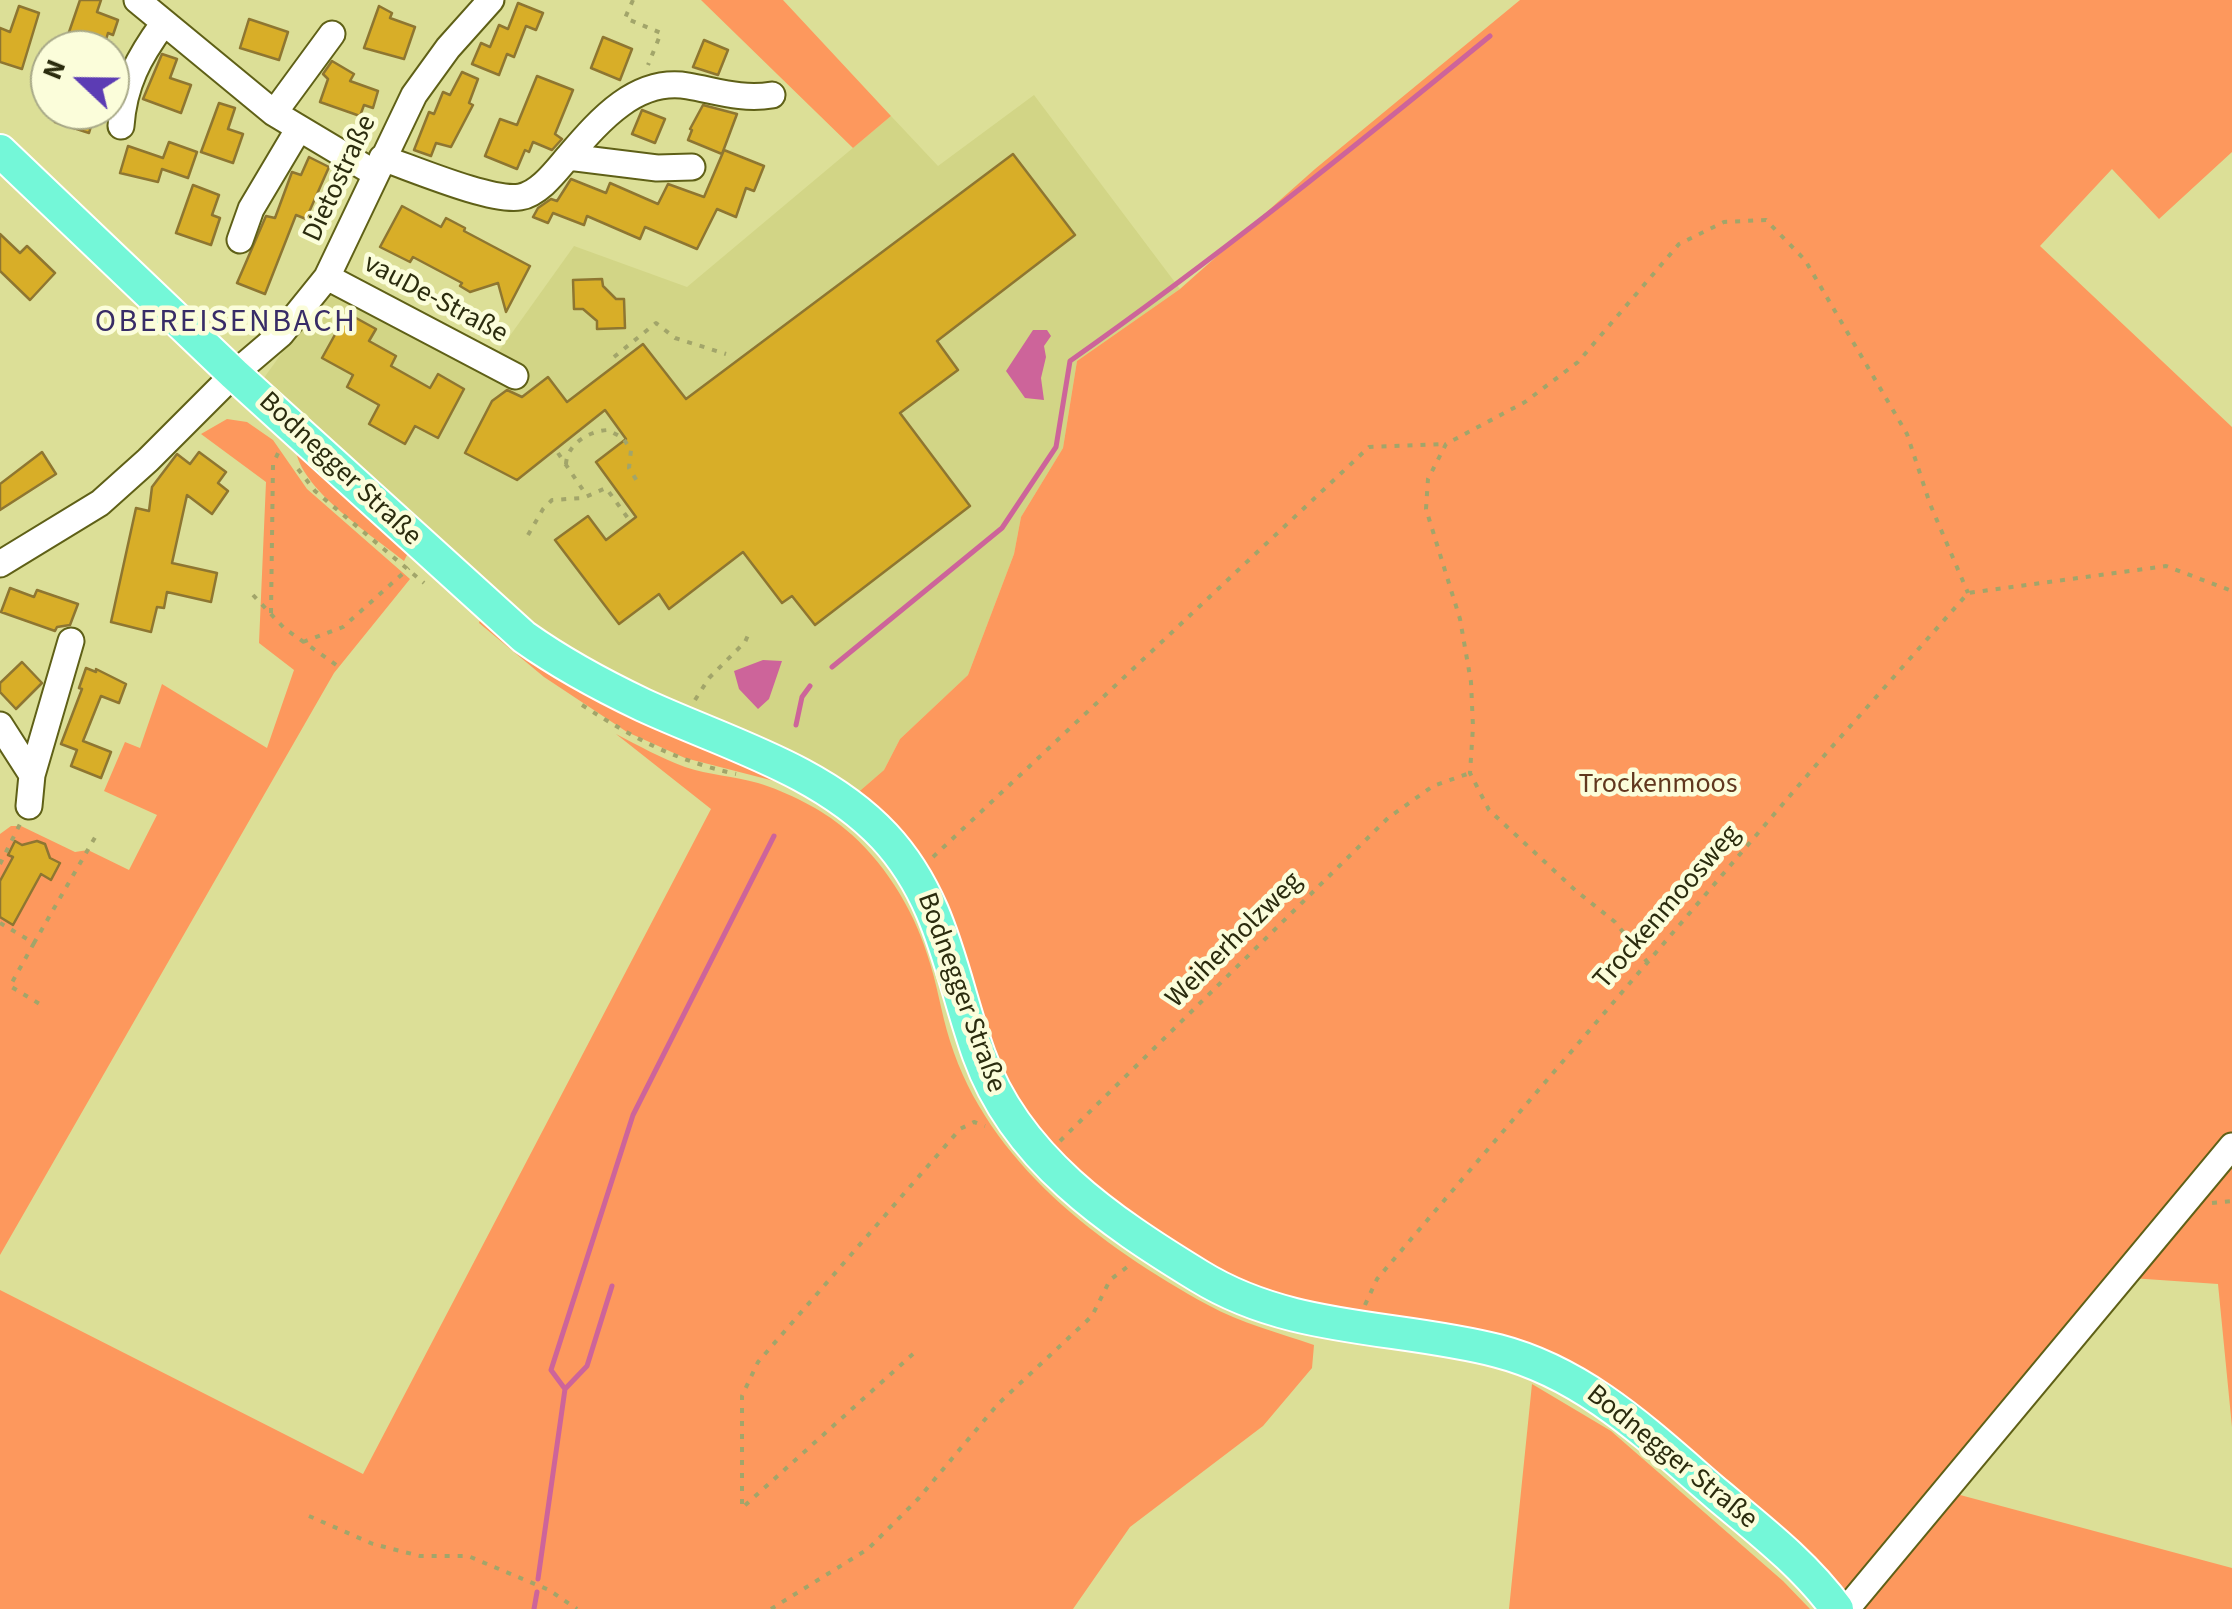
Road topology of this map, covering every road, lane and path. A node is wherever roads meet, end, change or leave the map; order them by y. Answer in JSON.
{"nodes":[{"id":1,"x":137,"y":0,"type":"edge"},
{"id":2,"x":491,"y":0,"type":"edge"},
{"id":3,"x":633,"y":0,"type":"edge"},
{"id":4,"x":164,"y":24,"type":"junction"},
{"id":5,"x":332,"y":34,"type":"dead end"},
{"id":6,"x":130,"y":78,"type":"edge"},
{"id":7,"x":637,"y":93,"type":"junction"},
{"id":8,"x":772,"y":95,"type":"dead end"},
{"id":9,"x":274,"y":113,"type":"junction"},
{"id":10,"x":298,"y":130,"type":"junction"},
{"id":11,"x":0,"y":151,"type":"edge"},
{"id":12,"x":568,"y":157,"type":"junction"},
{"id":13,"x":379,"y":166,"type":"junction"},
{"id":14,"x":692,"y":167,"type":"dead end"},
{"id":15,"x":240,"y":240,"type":"dead end"},
{"id":16,"x":328,"y":277,"type":"junction"},
{"id":17,"x":726,"y":354,"type":"dead end"},
{"id":18,"x":614,"y":357,"type":"dead end"},
{"id":19,"x":234,"y":374,"type":"junction"},
{"id":20,"x":516,"y":376,"type":"dead end"},
{"id":21,"x":290,"y":437,"type":"junction"},
{"id":22,"x":1446,"y":444,"type":"junction"},
{"id":23,"x":558,"y":453,"type":"dead end"},
{"id":24,"x":566,"y":464,"type":"junction"},
{"id":25,"x":637,"y":481,"type":"dead end"},
{"id":26,"x":587,"y":496,"type":"junction"},
{"id":27,"x":630,"y":521,"type":"dead end"},
{"id":28,"x":528,"y":535,"type":"dead end"},
{"id":29,"x":0,"y":564,"type":"edge"},
{"id":30,"x":394,"y":581,"type":"dead end"},
{"id":31,"x":433,"y":591,"type":"dead end"},
{"id":32,"x":2232,"y":591,"type":"edge"},
{"id":33,"x":1968,"y":593,"type":"junction"},
{"id":34,"x":253,"y":595,"type":"dead end"},
{"id":35,"x":271,"y":613,"type":"junction"},
{"id":36,"x":749,"y":633,"type":"dead end"},
{"id":37,"x":70,"y":641,"type":"dead end"},
{"id":38,"x":303,"y":642,"type":"junction"},
{"id":39,"x":342,"y":669,"type":"dead end"},
{"id":40,"x":578,"y":702,"type":"dead end"},
{"id":41,"x":693,"y":704,"type":"dead end"},
{"id":42,"x":0,"y":726,"type":"edge"},
{"id":43,"x":32,"y":774,"type":"junction"},
{"id":44,"x":1470,"y":774,"type":"junction"},
{"id":45,"x":748,"y":776,"type":"dead end"},
{"id":46,"x":24,"y":808,"type":"joint"},
{"id":47,"x":97,"y":834,"type":"dead end"},
{"id":48,"x":0,"y":864,"type":"edge"},
{"id":49,"x":914,"y":874,"type":"junction"},
{"id":50,"x":0,"y":923,"type":"edge"},
{"id":51,"x":34,"y":943,"type":"junction"},
{"id":52,"x":1648,"y":963,"type":"junction"},
{"id":53,"x":44,"y":1006,"type":"dead end"},
{"id":54,"x":986,"y":1127,"type":"dead end"},
{"id":55,"x":2232,"y":1146,"type":"edge"},
{"id":56,"x":1042,"y":1159,"type":"junction"},
{"id":57,"x":1152,"y":1246,"type":"junction"},
{"id":58,"x":1356,"y":1329,"type":"junction"},
{"id":59,"x":913,"y":1354,"type":"dead end"},
{"id":60,"x":309,"y":1516,"type":"dead end"},
{"id":61,"x":577,"y":1609,"type":"edge"},
{"id":62,"x":771,"y":1609,"type":"edge"},
{"id":63,"x":1838,"y":1609,"type":"edge"}],
"edges":[{"from":1,"to":4,"type":"street"},
{"from":2,"to":13,"type":"street","name":"Dietostraße"},
{"from":3,"to":7,"type":"path"},
{"from":4,"to":6,"type":"street"},
{"from":4,"to":9,"type":"street"},
{"from":5,"to":9,"type":"street"},
{"from":7,"to":8,"type":"street"},
{"from":7,"to":12,"type":"street"},
{"from":9,"to":10,"type":"street"},
{"from":10,"to":13,"type":"street"},
{"from":10,"to":15,"type":"street"},
{"from":11,"to":19,"type":"main road","name":"Bodnegger Straße"},
{"from":12,"to":13,"type":"street"},
{"from":12,"to":14,"type":"street"},
{"from":13,"to":16,"type":"street","name":"Dietostraße"},
{"from":16,"to":19,"type":"street","name":"Dietostraße"},
{"from":16,"to":20,"type":"street","name":"vauDe-Straße"},
{"from":17,"to":18,"type":"path"},
{"from":19,"to":21,"type":"main road","name":"Bodnegger Straße"},
{"from":19,"to":29,"type":"street","name":"Dietostraße"},
{"from":21,"to":31,"type":"path"},
{"from":21,"to":35,"type":"path"},
{"from":21,"to":49,"type":"main road","name":"Bodnegger Straße"},
{"from":22,"to":33,"type":"path"},
{"from":22,"to":44,"type":"path"},
{"from":22,"to":49,"type":"path"},
{"from":23,"to":24,"type":"path"},
{"from":24,"to":25,"type":"path"},
{"from":24,"to":26,"type":"path"},
{"from":26,"to":27,"type":"path"},
{"from":26,"to":28,"type":"path"},
{"from":30,"to":38,"type":"path"},
{"from":32,"to":33,"type":"path"},
{"from":33,"to":52,"type":"path","name":"Trockenmoosweg"},
{"from":34,"to":35,"type":"path"},
{"from":35,"to":38,"type":"path"},
{"from":36,"to":41,"type":"path"},
{"from":37,"to":43,"type":"street"},
{"from":38,"to":39,"type":"path"},
{"from":40,"to":45,"type":"path"},
{"from":42,"to":43,"type":"street"},
{"from":43,"to":46,"type":"street"},
{"from":44,"to":52,"type":"path"},
{"from":44,"to":56,"type":"path","name":"Weiherholzweg"},
{"from":46,"to":48,"type":"path"},
{"from":47,"to":51,"type":"path"},
{"from":49,"to":56,"type":"main road","name":"Bodnegger Straße"},
{"from":50,"to":51,"type":"path"},
{"from":51,"to":53,"type":"path"},
{"from":52,"to":58,"type":"path","name":"Trockenmoosweg"},
{"from":54,"to":59,"type":"path"},
{"from":55,"to":63,"type":"street"},
{"from":56,"to":57,"type":"main road","name":"Bodnegger Straße"},
{"from":57,"to":58,"type":"main road","name":"Bodnegger Straße"},
{"from":57,"to":62,"type":"path"},
{"from":58,"to":63,"type":"main road","name":"Bodnegger Straße"},
{"from":60,"to":61,"type":"path"}]}
